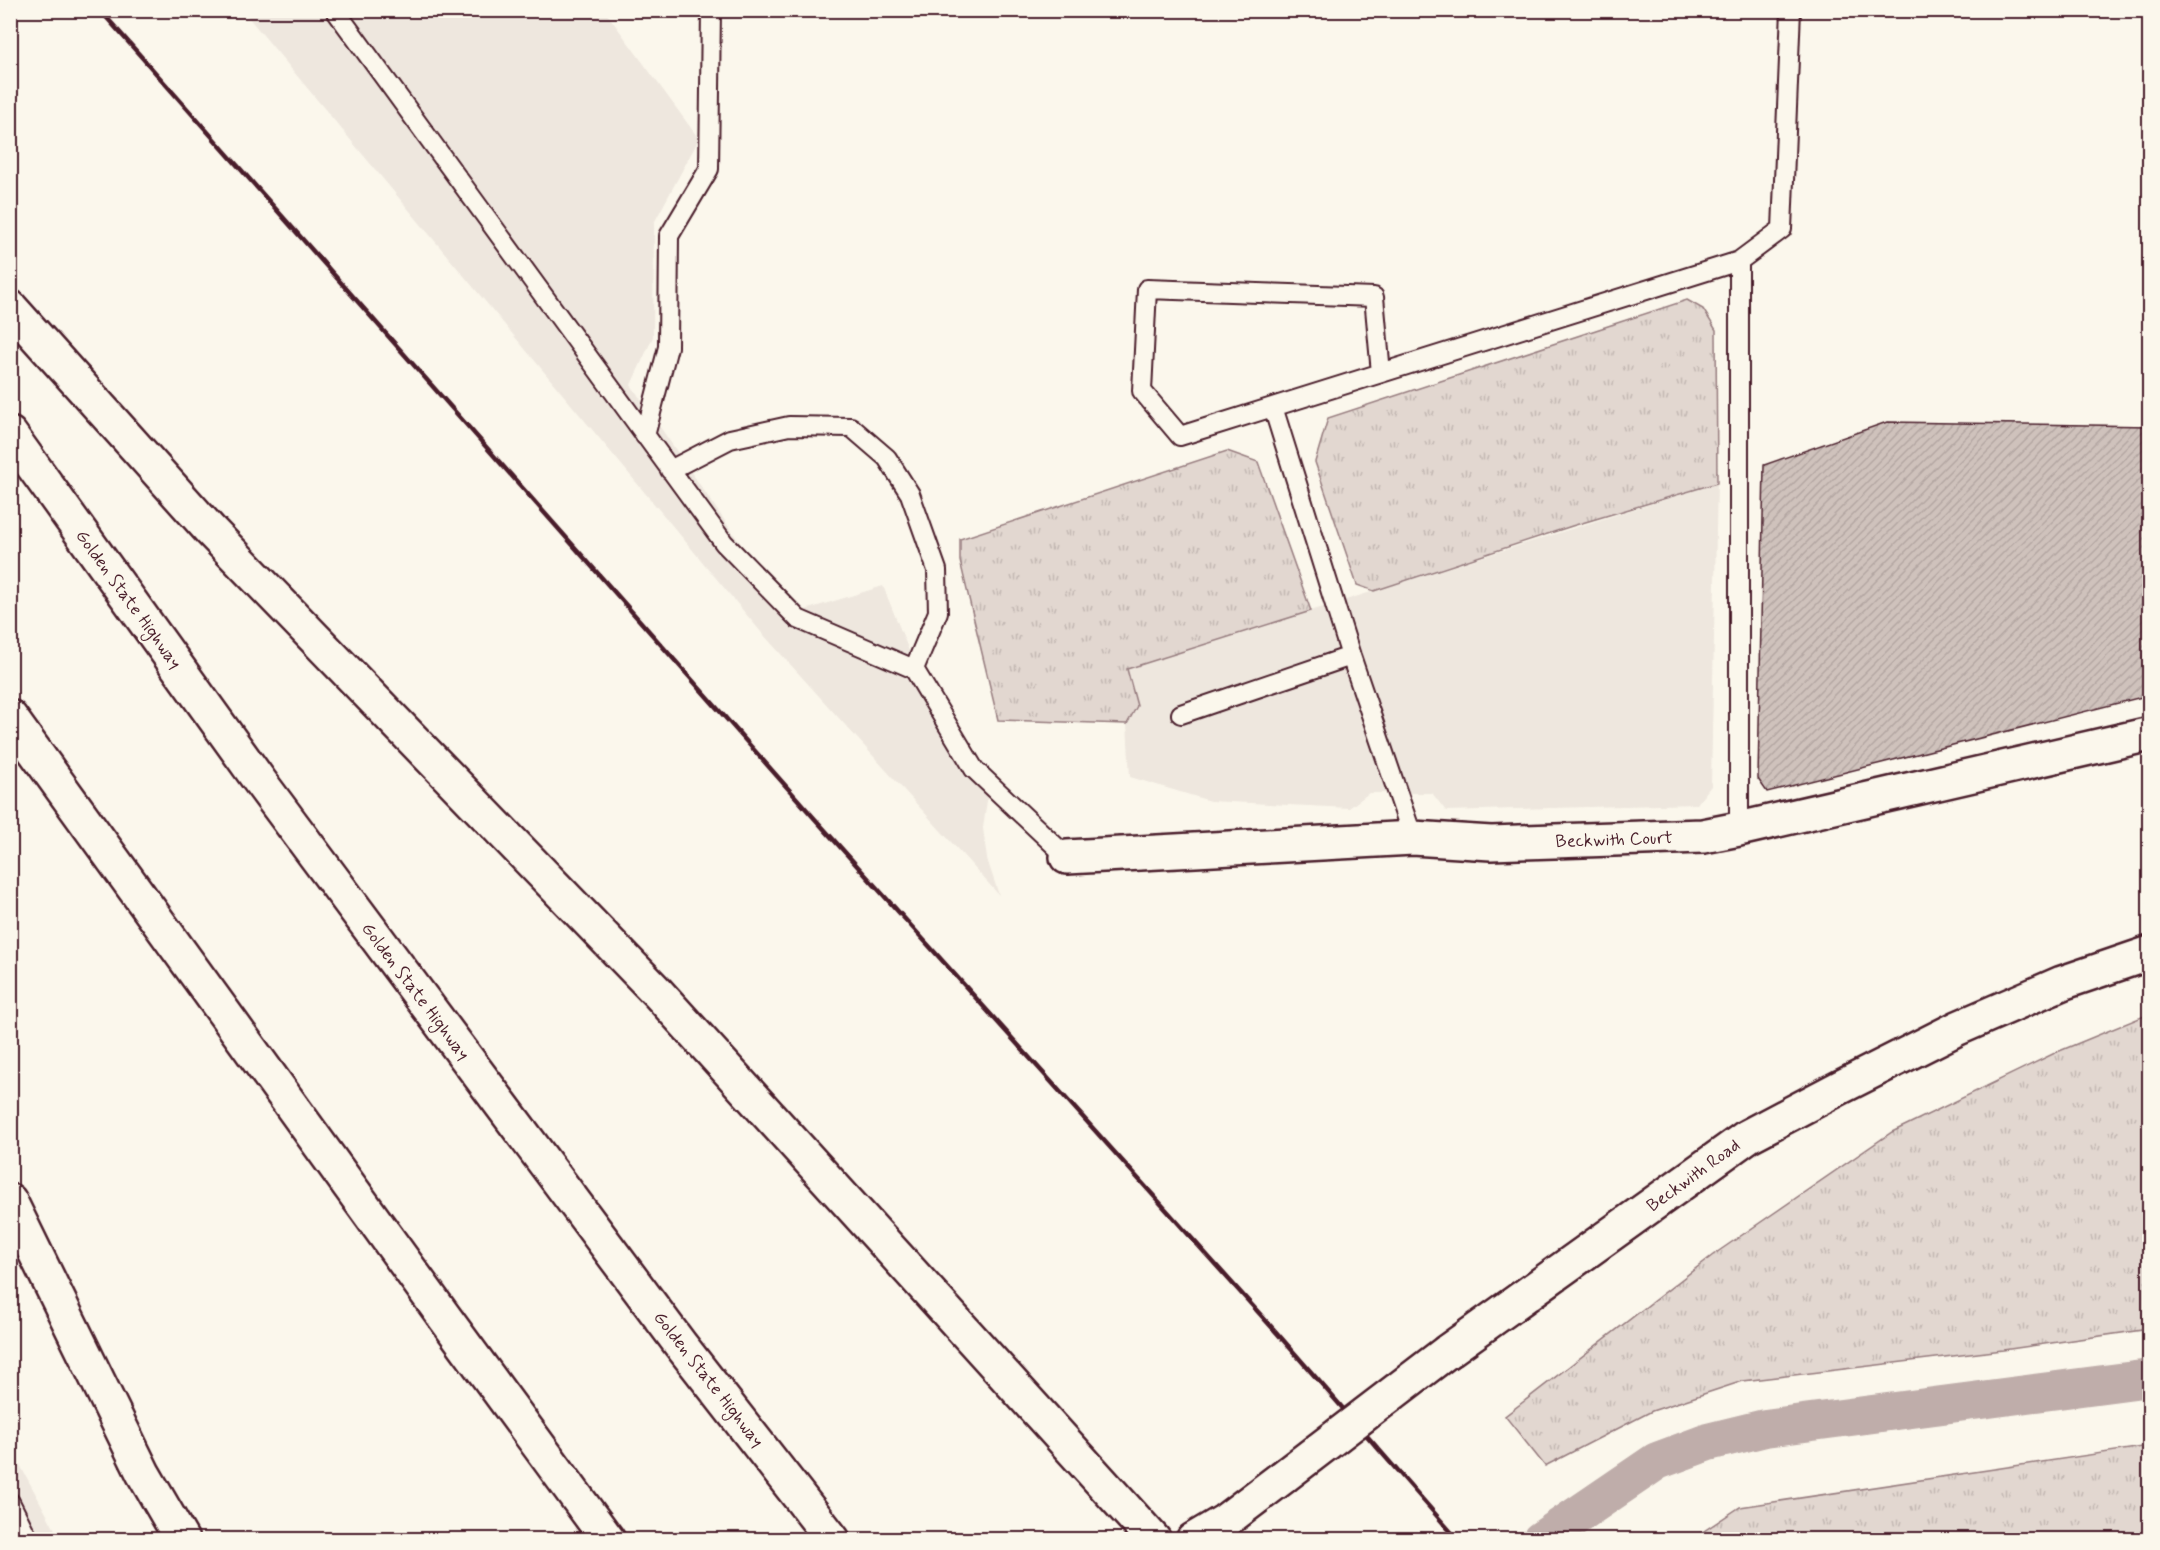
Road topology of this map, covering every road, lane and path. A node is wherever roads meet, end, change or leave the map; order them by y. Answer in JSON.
{"nodes":[{"id":1,"x":335,"y":10,"type":"edge"},
{"id":2,"x":711,"y":10,"type":"edge"},
{"id":3,"x":1791,"y":10,"type":"edge"},
{"id":4,"x":1739,"y":261,"type":"junction"},
{"id":5,"x":10,"y":307,"type":"edge"},
{"id":6,"x":1381,"y":373,"type":"junction"},
{"id":7,"x":1273,"y":407,"type":"junction"},
{"id":8,"x":10,"y":434,"type":"edge"},
{"id":9,"x":645,"y":436,"type":"junction"},
{"id":10,"x":670,"y":470,"type":"junction"},
{"id":11,"x":1351,"y":656,"type":"junction"},
{"id":12,"x":914,"y":669,"type":"junction"},
{"id":13,"x":1181,"y":714,"type":"dead end"},
{"id":14,"x":10,"y":717,"type":"edge"},
{"id":15,"x":2150,"y":734,"type":"edge"},
{"id":16,"x":1739,"y":829,"type":"junction"},
{"id":17,"x":1413,"y":838,"type":"junction"},
{"id":18,"x":1068,"y":856,"type":"joint"},
{"id":19,"x":2150,"y":953,"type":"edge"},
{"id":20,"x":10,"y":1201,"type":"edge"},
{"id":21,"x":10,"y":1502,"type":"edge"},
{"id":22,"x":29,"y":1539,"type":"edge"},
{"id":23,"x":182,"y":1539,"type":"edge"},
{"id":24,"x":609,"y":1539,"type":"edge"},
{"id":25,"x":833,"y":1539,"type":"edge"},
{"id":26,"x":1154,"y":1539,"type":"edge"},
{"id":27,"x":1193,"y":1539,"type":"edge"}],
"edges":[{"from":1,"to":9,"type":"lane"},
{"from":2,"to":9,"type":"lane"},
{"from":3,"to":4,"type":"lane"},
{"from":4,"to":6,"type":"lane"},
{"from":4,"to":16,"type":"lane"},
{"from":5,"to":26,"type":"main road"},
{"from":6,"to":7,"type":"lane"},
{"from":6,"to":7,"type":"lane"},
{"from":7,"to":11,"type":"lane"},
{"from":8,"to":25,"type":"main road","name":"Golden State Highway"},
{"from":9,"to":10,"type":"lane"},
{"from":10,"to":12,"type":"lane"},
{"from":10,"to":12,"type":"lane"},
{"from":11,"to":13,"type":"lane"},
{"from":11,"to":17,"type":"lane"},
{"from":12,"to":18,"type":"lane"},
{"from":14,"to":24,"type":"main road"},
{"from":15,"to":16,"type":"main road","name":"Beckwith Court"},
{"from":16,"to":17,"type":"main road","name":"Beckwith Court"},
{"from":17,"to":18,"type":"main road","name":"Beckwith Court"},
{"from":19,"to":27,"type":"main road","name":"Beckwith Road","bridge":true},
{"from":20,"to":23,"type":"main road"},
{"from":21,"to":22,"type":"lane"}]}
